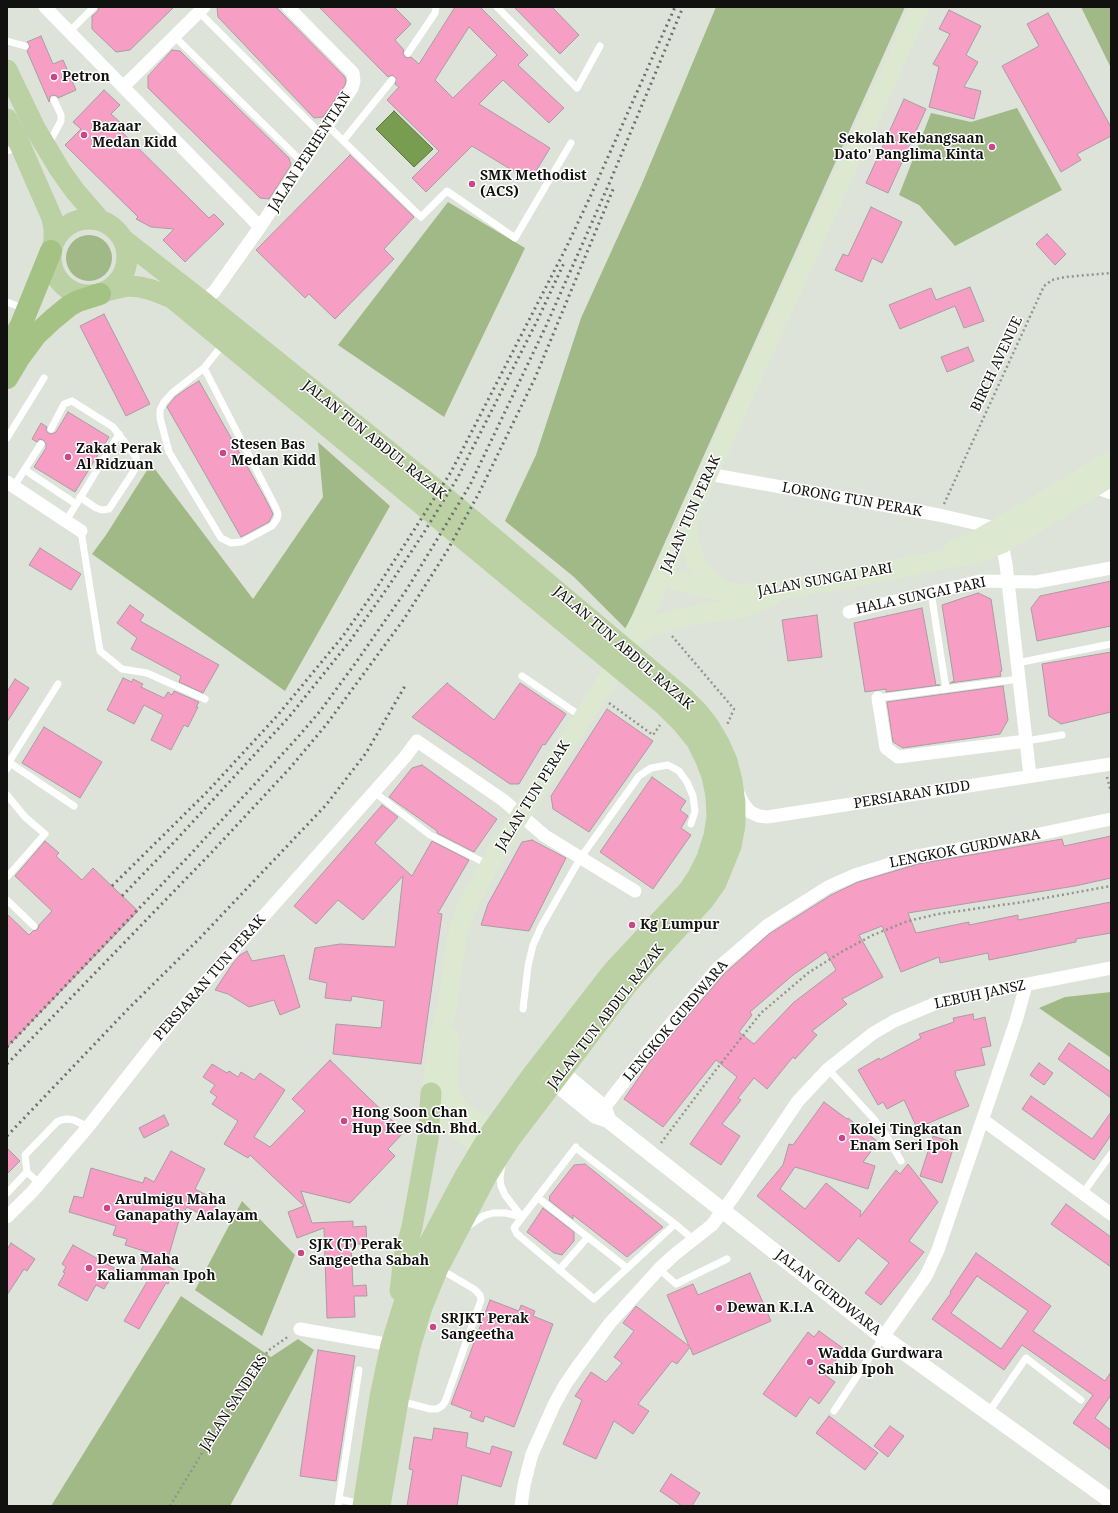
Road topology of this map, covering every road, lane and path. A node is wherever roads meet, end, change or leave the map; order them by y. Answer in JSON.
{"nodes":[{"id":1,"x":44,"y":7,"type":"edge"},
{"id":2,"x":94,"y":7,"type":"edge"},
{"id":3,"x":288,"y":7,"type":"edge"},
{"id":4,"x":436,"y":7,"type":"edge"},
{"id":5,"x":497,"y":7,"type":"edge"},
{"id":6,"x":920,"y":7,"type":"edge"},
{"id":7,"x":202,"y":9,"type":"edge"},
{"id":8,"x":69,"y":32,"type":"junction"},
{"id":9,"x":174,"y":36,"type":"junction"},
{"id":10,"x":7,"y":41,"type":"edge"},
{"id":11,"x":25,"y":46,"type":"dead end"},
{"id":12,"x":600,"y":46,"type":"dead end"},
{"id":13,"x":408,"y":53,"type":"dead end"},
{"id":14,"x":7,"y":70,"type":"edge"},
{"id":15,"x":392,"y":80,"type":"dead end"},
{"id":16,"x":122,"y":87,"type":"junction"},
{"id":17,"x":54,"y":100,"type":"dead end"},
{"id":18,"x":7,"y":118,"type":"edge"},
{"id":19,"x":325,"y":130,"type":"junction"},
{"id":20,"x":344,"y":141,"type":"junction"},
{"id":21,"x":571,"y":143,"type":"dead end"},
{"id":22,"x":46,"y":147,"type":"junction"},
{"id":23,"x":14,"y":149,"type":"edge"},
{"id":24,"x":303,"y":163,"type":"junction"},
{"id":25,"x":100,"y":220,"type":"junction"},
{"id":26,"x":260,"y":227,"type":"junction"},
{"id":27,"x":124,"y":240,"type":"junction"},
{"id":28,"x":52,"y":246,"type":"junction"},
{"id":29,"x":1111,"y":272,"type":"edge"},
{"id":30,"x":105,"y":292,"type":"junction"},
{"id":31,"x":202,"y":301,"type":"junction"},
{"id":32,"x":7,"y":302,"type":"edge"},
{"id":33,"x":28,"y":310,"type":"junction"},
{"id":34,"x":230,"y":335,"type":"junction"},
{"id":35,"x":7,"y":349,"type":"edge"},
{"id":36,"x":204,"y":368,"type":"junction"},
{"id":37,"x":7,"y":378,"type":"edge"},
{"id":38,"x":44,"y":378,"type":"dead end"},
{"id":39,"x":51,"y":429,"type":"dead end"},
{"id":40,"x":119,"y":434,"type":"junction"},
{"id":41,"x":7,"y":438,"type":"edge"},
{"id":42,"x":41,"y":444,"type":"dead end"},
{"id":43,"x":1111,"y":460,"type":"edge"},
{"id":44,"x":25,"y":470,"type":"junction"},
{"id":45,"x":708,"y":474,"type":"junction"},
{"id":46,"x":1111,"y":477,"type":"edge"},
{"id":47,"x":10,"y":484,"type":"edge"},
{"id":48,"x":1103,"y":490,"type":"edge"},
{"id":49,"x":80,"y":497,"type":"junction"},
{"id":50,"x":76,"y":504,"type":"junction"},
{"id":51,"x":690,"y":515,"type":"junction"},
{"id":52,"x":939,"y":515,"type":"junction"},
{"id":53,"x":66,"y":521,"type":"junction"},
{"id":54,"x":81,"y":531,"type":"joint"},
{"id":55,"x":999,"y":536,"type":"junction"},
{"id":56,"x":1111,"y":568,"type":"edge"},
{"id":57,"x":663,"y":577,"type":"junction"},
{"id":58,"x":1009,"y":581,"type":"junction"},
{"id":59,"x":789,"y":587,"type":"junction"},
{"id":60,"x":725,"y":591,"type":"junction"},
{"id":61,"x":931,"y":592,"type":"junction"},
{"id":62,"x":849,"y":612,"type":"dead end"},
{"id":63,"x":661,"y":624,"type":"junction"},
{"id":64,"x":631,"y":639,"type":"junction"},
{"id":65,"x":1111,"y":644,"type":"edge"},
{"id":66,"x":1017,"y":663,"type":"junction"},
{"id":67,"x":641,"y":673,"type":"junction"},
{"id":68,"x":522,"y":676,"type":"dead end"},
{"id":69,"x":1019,"y":679,"type":"junction"},
{"id":70,"x":58,"y":684,"type":"dead end"},
{"id":71,"x":946,"y":689,"type":"junction"},
{"id":72,"x":597,"y":694,"type":"junction"},
{"id":73,"x":878,"y":698,"type":"joint"},
{"id":74,"x":205,"y":699,"type":"dead end"},
{"id":75,"x":734,"y":709,"type":"dead end"},
{"id":76,"x":583,"y":718,"type":"junction"},
{"id":77,"x":653,"y":735,"type":"dead end"},
{"id":78,"x":1062,"y":735,"type":"dead end"},
{"id":79,"x":1026,"y":740,"type":"junction"},
{"id":80,"x":1111,"y":764,"type":"edge"},
{"id":81,"x":8,"y":766,"type":"edge"},
{"id":82,"x":1030,"y":776,"type":"junction"},
{"id":83,"x":732,"y":781,"type":"junction"},
{"id":84,"x":374,"y":792,"type":"junction"},
{"id":85,"x":7,"y":795,"type":"edge"},
{"id":86,"x":74,"y":806,"type":"dead end"},
{"id":87,"x":520,"y":815,"type":"junction"},
{"id":88,"x":1111,"y":819,"type":"edge"},
{"id":89,"x":691,"y":824,"type":"dead end"},
{"id":90,"x":581,"y":857,"type":"junction"},
{"id":91,"x":489,"y":866,"type":"junction"},
{"id":92,"x":7,"y":877,"type":"edge"},
{"id":93,"x":1111,"y":886,"type":"edge"},
{"id":94,"x":636,"y":891,"type":"dead end"},
{"id":95,"x":7,"y":900,"type":"edge"},
{"id":96,"x":34,"y":926,"type":"dead end"},
{"id":97,"x":1111,"y":968,"type":"edge"},
{"id":98,"x":1026,"y":985,"type":"junction"},
{"id":99,"x":447,"y":1009,"type":"junction"},
{"id":100,"x":523,"y":1009,"type":"dead end"},
{"id":101,"x":541,"y":1064,"type":"junction"},
{"id":102,"x":828,"y":1069,"type":"junction"},
{"id":103,"x":557,"y":1077,"type":"junction"},
{"id":104,"x":431,"y":1093,"type":"junction"},
{"id":105,"x":606,"y":1114,"type":"junction"},
{"id":106,"x":983,"y":1120,"type":"junction"},
{"id":107,"x":88,"y":1127,"type":"junction"},
{"id":108,"x":495,"y":1144,"type":"junction"},
{"id":109,"x":1111,"y":1154,"type":"edge"},
{"id":110,"x":652,"y":1155,"type":"junction"},
{"id":111,"x":901,"y":1161,"type":"dead end"},
{"id":112,"x":27,"y":1172,"type":"junction"},
{"id":113,"x":39,"y":1183,"type":"junction"},
{"id":114,"x":7,"y":1193,"type":"edge"},
{"id":115,"x":1083,"y":1193,"type":"junction"},
{"id":116,"x":537,"y":1197,"type":"junction"},
{"id":117,"x":723,"y":1211,"type":"junction"},
{"id":118,"x":1111,"y":1214,"type":"edge"},
{"id":119,"x":7,"y":1217,"type":"edge"},
{"id":120,"x":522,"y":1217,"type":"junction"},
{"id":121,"x":674,"y":1224,"type":"junction"},
{"id":122,"x":588,"y":1237,"type":"junction"},
{"id":123,"x":694,"y":1240,"type":"junction"},
{"id":124,"x":452,"y":1242,"type":"junction"},
{"id":125,"x":727,"y":1259,"type":"dead end"},
{"id":126,"x":438,"y":1268,"type":"junction"},
{"id":127,"x":628,"y":1268,"type":"junction"},
{"id":128,"x":659,"y":1269,"type":"junction"},
{"id":129,"x":559,"y":1270,"type":"junction"},
{"id":130,"x":300,"y":1330,"type":"joint"},
{"id":131,"x":883,"y":1337,"type":"junction"},
{"id":132,"x":391,"y":1345,"type":"junction"},
{"id":133,"x":360,"y":1370,"type":"dead end"},
{"id":134,"x":1081,"y":1400,"type":"dead end"},
{"id":135,"x":398,"y":1401,"type":"junction"},
{"id":136,"x":834,"y":1411,"type":"dead end"},
{"id":137,"x":988,"y":1413,"type":"junction"},
{"id":138,"x":1110,"y":1500,"type":"edge"},
{"id":139,"x":338,"y":1503,"type":"edge"},
{"id":140,"x":371,"y":1505,"type":"edge"},
{"id":141,"x":170,"y":1506,"type":"edge"},
{"id":142,"x":521,"y":1506,"type":"edge"}],
"edges":[{"from":1,"to":8,"type":"street"},
{"from":2,"to":8,"type":"lane"},
{"from":3,"to":19,"type":"street","name":"JALAN PERHENTIAN"},
{"from":4,"to":13,"type":"lane"},
{"from":5,"to":12,"type":"lane"},
{"from":6,"to":45,"type":"main road","name":"JALAN TUN PERAK"},
{"from":7,"to":9,"type":"street"},
{"from":7,"to":19,"type":"lane"},
{"from":8,"to":16,"type":"street"},
{"from":9,"to":16,"type":"street"},
{"from":9,"to":24,"type":"lane"},
{"from":10,"to":11,"type":"lane"},
{"from":14,"to":22,"type":"main road"},
{"from":15,"to":20,"type":"lane"},
{"from":16,"to":26,"type":"street"},
{"from":17,"to":22,"type":"lane"},
{"from":18,"to":23,"type":"main road"},
{"from":19,"to":20,"type":"lane"},
{"from":19,"to":24,"type":"street","name":"JALAN PERHENTIAN"},
{"from":20,"to":21,"type":"lane"},
{"from":22,"to":25,"type":"main road"},
{"from":23,"to":28,"type":"main road"},
{"from":24,"to":26,"type":"street","name":"JALAN PERHENTIAN"},
{"from":25,"to":27,"type":"main road"},
{"from":25,"to":28,"type":"main road"},
{"from":26,"to":31,"type":"street","name":"JALAN PERHENTIAN"},
{"from":27,"to":30,"type":"main road"},
{"from":27,"to":31,"type":"main road","name":"JALAN TUN ABDUL RAZAK"},
{"from":28,"to":30,"type":"main road"},
{"from":28,"to":33,"type":"highway"},
{"from":29,"to":52,"type":"path","name":"BIRCH AVENUE"},
{"from":30,"to":34,"type":"main road","name":"JALAN TUN ABDUL RAZAK"},
{"from":30,"to":37,"type":"highway"},
{"from":31,"to":34,"type":"main road","name":"JALAN TUN ABDUL RAZAK"},
{"from":32,"to":33,"type":"lane"},
{"from":33,"to":35,"type":"highway"},
{"from":34,"to":36,"type":"lane"},
{"from":34,"to":67,"type":"main road","name":"JALAN TUN ABDUL RAZAK"},
{"from":36,"to":36,"type":"lane"},
{"from":38,"to":41,"type":"lane"},
{"from":39,"to":40,"type":"lane"},
{"from":40,"to":49,"type":"lane"},
{"from":40,"to":49,"type":"lane"},
{"from":42,"to":44,"type":"lane"},
{"from":43,"to":55,"type":"main road","name":"JALAN SUNGAI PARI"},
{"from":44,"to":47,"type":"lane"},
{"from":44,"to":50,"type":"lane"},
{"from":45,"to":51,"type":"main road","name":"JALAN TUN PERAK"},
{"from":45,"to":52,"type":"street","name":"LORONG TUN PERAK"},
{"from":46,"to":48,"type":"main road","name":"JALAN SUNGAI PARI"},
{"from":47,"to":53,"type":"street"},
{"from":48,"to":55,"type":"main road","name":"JALAN SUNGAI PARI"},
{"from":49,"to":50,"type":"lane"},
{"from":50,"to":53,"type":"lane"},
{"from":51,"to":57,"type":"main road","name":"JALAN TUN PERAK"},
{"from":51,"to":60,"type":"main road"},
{"from":52,"to":55,"type":"street","name":"LORONG TUN PERAK"},
{"from":53,"to":54,"type":"street"},
{"from":54,"to":74,"type":"lane"},
{"from":55,"to":58,"type":"street"},
{"from":55,"to":59,"type":"main road","name":"JALAN SUNGAI PARI"},
{"from":56,"to":58,"type":"street","name":"HALA SUNGAI PARI"},
{"from":57,"to":60,"type":"main road","name":"JALAN SUNGAI PARI"},
{"from":57,"to":64,"type":"main road","name":"JALAN TUN PERAK"},
{"from":58,"to":61,"type":"street","name":"HALA SUNGAI PARI"},
{"from":58,"to":66,"type":"street"},
{"from":59,"to":60,"type":"main road","name":"JALAN SUNGAI PARI"},
{"from":59,"to":63,"type":"main road"},
{"from":61,"to":62,"type":"street","name":"HALA SUNGAI PARI"},
{"from":61,"to":71,"type":"lane"},
{"from":63,"to":64,"type":"main road"},
{"from":63,"to":75,"type":"path"},
{"from":64,"to":72,"type":"main road","name":"JALAN TUN PERAK"},
{"from":65,"to":66,"type":"lane"},
{"from":66,"to":69,"type":"street"},
{"from":67,"to":83,"type":"main road","name":"JALAN TUN ABDUL RAZAK"},
{"from":67,"to":101,"type":"main road","name":"JALAN TUN ABDUL RAZAK"},
{"from":68,"to":76,"type":"lane"},
{"from":69,"to":71,"type":"lane"},
{"from":69,"to":79,"type":"street"},
{"from":70,"to":81,"type":"lane"},
{"from":71,"to":73,"type":"lane"},
{"from":72,"to":76,"type":"main road","name":"JALAN TUN PERAK"},
{"from":72,"to":77,"type":"path"},
{"from":73,"to":79,"type":"street"},
{"from":76,"to":87,"type":"main road","name":"JALAN TUN PERAK"},
{"from":78,"to":79,"type":"lane"},
{"from":79,"to":82,"type":"street"},
{"from":80,"to":82,"type":"street","name":"PERSIARAN KIDD"},
{"from":81,"to":86,"type":"lane"},
{"from":82,"to":83,"type":"street","name":"PERSIARAN KIDD"},
{"from":83,"to":103,"type":"main road","name":"JALAN TUN ABDUL RAZAK"},
{"from":84,"to":87,"type":"street","name":"PERSIARAN TUN PERAK"},
{"from":84,"to":91,"type":"lane"},
{"from":84,"to":107,"type":"street","name":"PERSIARAN TUN PERAK"},
{"from":85,"to":92,"type":"lane"},
{"from":87,"to":90,"type":"street"},
{"from":87,"to":91,"type":"main road","name":"JALAN TUN PERAK"},
{"from":88,"to":105,"type":"street","name":"LENGKOK GURDWARA"},
{"from":89,"to":90,"type":"lane"},
{"from":90,"to":94,"type":"street"},
{"from":90,"to":100,"type":"lane"},
{"from":91,"to":99,"type":"main road","name":"JALAN TUN PERAK"},
{"from":93,"to":110,"type":"path"},
{"from":95,"to":96,"type":"lane"},
{"from":97,"to":98,"type":"street","name":"LEBUH JANSZ"},
{"from":98,"to":102,"type":"street","name":"LEBUH JANSZ"},
{"from":98,"to":106,"type":"street"},
{"from":99,"to":104,"type":"main road","name":"JALAN TUN PERAK"},
{"from":99,"to":108,"type":"main road","name":"JALAN TUN PERAK"},
{"from":101,"to":103,"type":"street","name":"JALAN GURDWARA"},
{"from":101,"to":108,"type":"main road","name":"JALAN TUN ABDUL RAZAK"},
{"from":102,"to":111,"type":"lane"},
{"from":102,"to":117,"type":"street","name":"LEBUH JANSZ"},
{"from":103,"to":105,"type":"street","name":"JALAN GURDWARA"},
{"from":103,"to":108,"type":"main road","name":"JALAN TUN ABDUL RAZAK"},
{"from":104,"to":108,"type":"main road","name":"JALAN TUN PERAK"},
{"from":104,"to":132,"type":"main road"},
{"from":105,"to":110,"type":"street","name":"JALAN GURDWARA"},
{"from":106,"to":115,"type":"street"},
{"from":106,"to":131,"type":"street"},
{"from":107,"to":112,"type":"lane"},
{"from":107,"to":113,"type":"street","name":"PERSIARAN TUN PERAK"},
{"from":108,"to":120,"type":"lane"},
{"from":108,"to":124,"type":"main road","name":"JALAN TUN ABDUL RAZAK"},
{"from":108,"to":132,"type":"main road","name":"JALAN TUN ABDUL RAZAK"},
{"from":109,"to":115,"type":"lane"},
{"from":110,"to":117,"type":"street","name":"JALAN GURDWARA"},
{"from":112,"to":113,"type":"lane"},
{"from":112,"to":114,"type":"lane"},
{"from":113,"to":119,"type":"street","name":"PERSIARAN TUN PERAK"},
{"from":115,"to":118,"type":"street"},
{"from":116,"to":120,"type":"lane"},
{"from":116,"to":121,"type":"lane"},
{"from":116,"to":122,"type":"lane"},
{"from":117,"to":123,"type":"street","name":"LEBUH JANSZ"},
{"from":117,"to":131,"type":"street","name":"JALAN GURDWARA"},
{"from":120,"to":124,"type":"lane"},
{"from":120,"to":129,"type":"lane"},
{"from":121,"to":123,"type":"lane"},
{"from":121,"to":127,"type":"lane"},
{"from":122,"to":127,"type":"lane"},
{"from":122,"to":129,"type":"lane"},
{"from":123,"to":128,"type":"street","name":"LEBUH JANSZ"},
{"from":124,"to":126,"type":"main road","name":"JALAN TUN ABDUL RAZAK"},
{"from":125,"to":128,"type":"lane"},
{"from":126,"to":135,"type":"main road","name":"JALAN TUN ABDUL RAZAK"},
{"from":126,"to":135,"type":"lane"},
{"from":127,"to":129,"type":"lane"},
{"from":128,"to":142,"type":"street","name":"LEBUH JANSZ"},
{"from":130,"to":132,"type":"street"},
{"from":130,"to":141,"type":"path","name":"JALAN SANDERS"},
{"from":131,"to":136,"type":"lane"},
{"from":131,"to":137,"type":"street","name":"JALAN GURDWARA"},
{"from":132,"to":140,"type":"main road","name":"JALAN TUN ABDUL RAZAK"},
{"from":133,"to":139,"type":"lane"},
{"from":134,"to":137,"type":"lane"},
{"from":135,"to":140,"type":"main road","name":"JALAN TUN ABDUL RAZAK"},
{"from":137,"to":138,"type":"street","name":"JALAN GURDWARA"},
{"from":139,"to":140,"type":"lane"}]}
